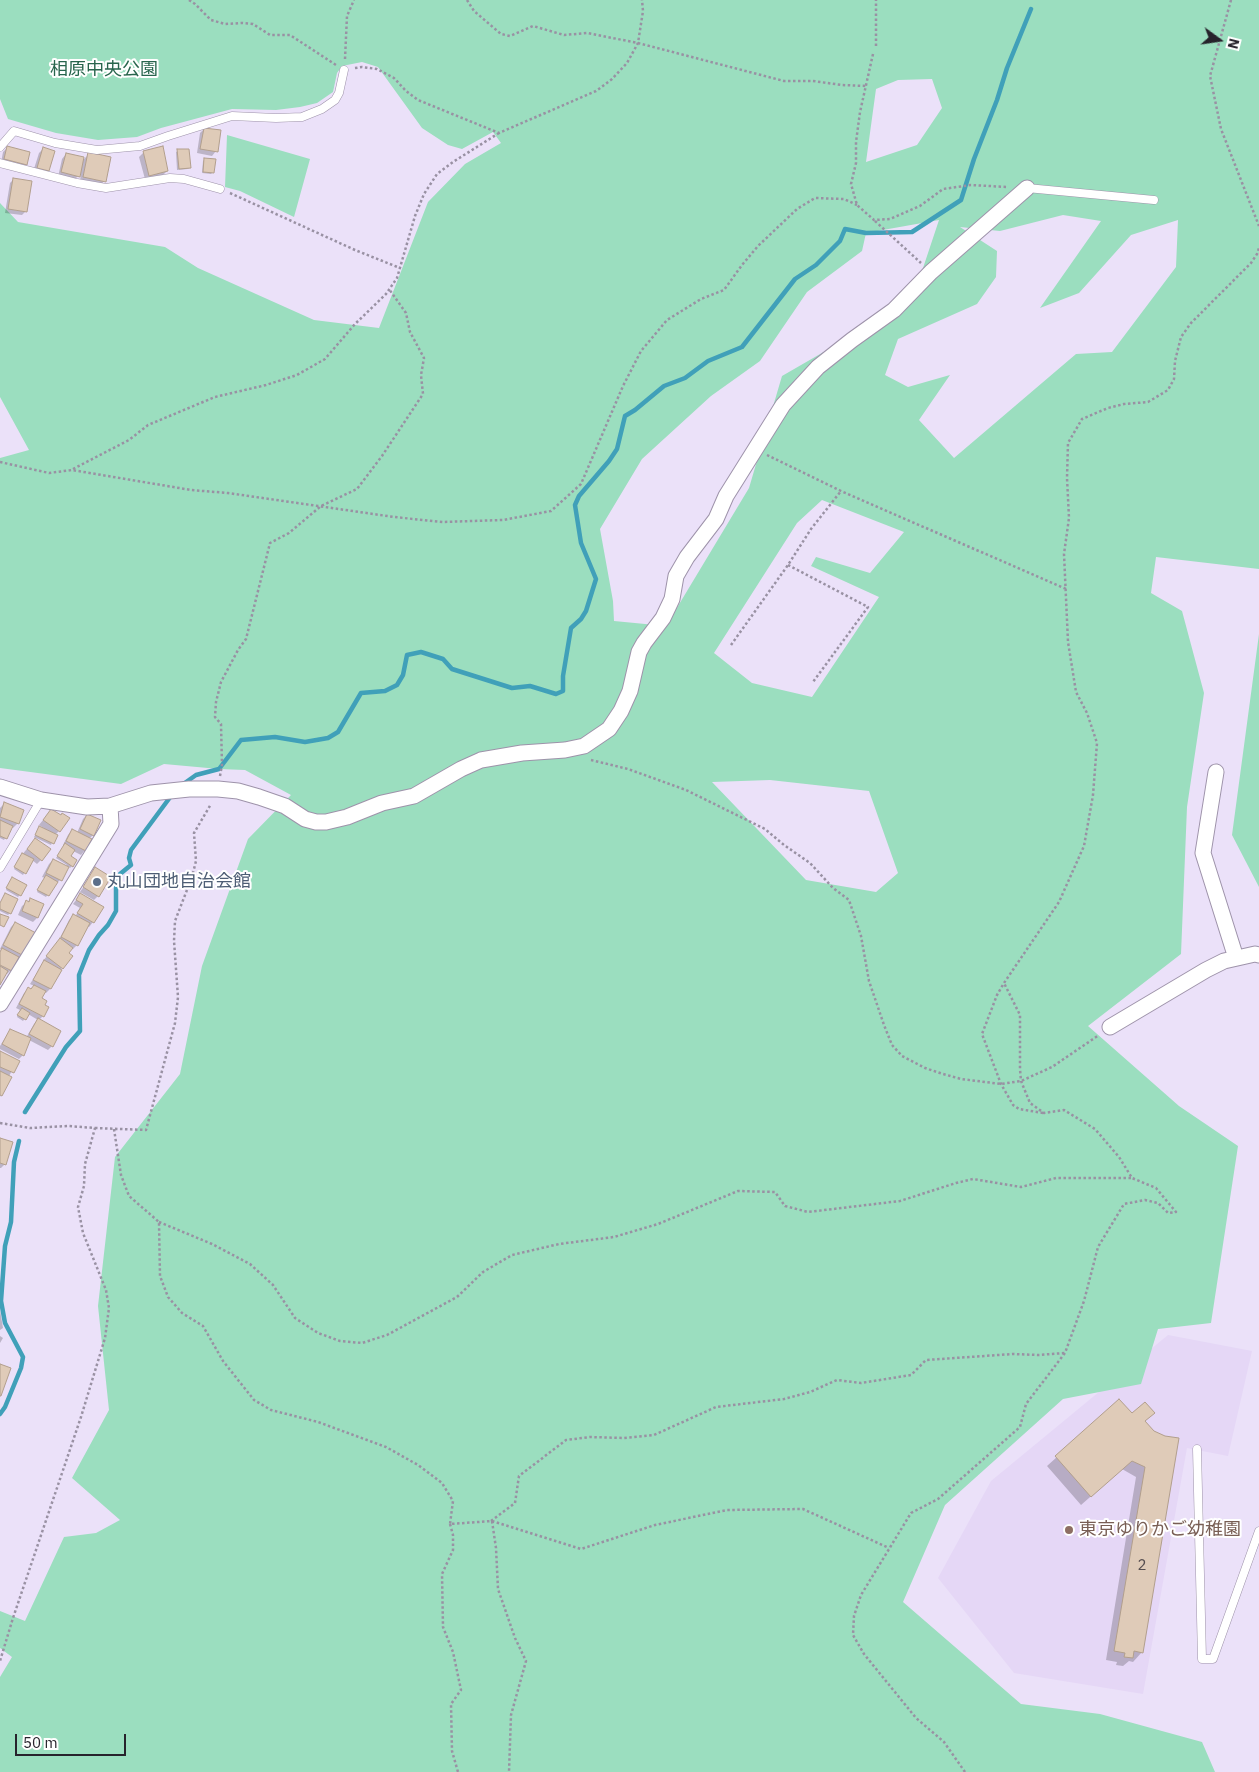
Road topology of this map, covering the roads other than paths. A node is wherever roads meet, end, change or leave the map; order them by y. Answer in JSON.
{"nodes":[{"id":1,"x":344,"y":70,"type":"road end"},
{"id":2,"x":0,"y":147,"type":"edge"},
{"id":3,"x":0,"y":162,"type":"edge"},
{"id":4,"x":1027,"y":188,"type":"joint"},
{"id":5,"x":220,"y":189,"type":"road end"},
{"id":6,"x":1154,"y":200,"type":"dead end"},
{"id":7,"x":1216,"y":772,"type":"dead end"},
{"id":8,"x":0,"y":787,"type":"edge"},
{"id":9,"x":40,"y":800,"type":"junction"},
{"id":10,"x":110,"y":806,"type":"junction"},
{"id":11,"x":0,"y":868,"type":"edge"},
{"id":12,"x":1259,"y":955,"type":"edge"},
{"id":13,"x":1236,"y":958,"type":"junction"},
{"id":14,"x":0,"y":1004,"type":"edge"},
{"id":15,"x":1110,"y":1027,"type":"road end"},
{"id":16,"x":1196,"y":1450,"type":"dead end"},
{"id":17,"x":1259,"y":1531,"type":"edge"}],
"edges":[{"from":1,"to":2,"type":"lane"},
{"from":3,"to":5,"type":"lane"},
{"from":4,"to":6,"type":"lane"},
{"from":4,"to":10,"type":"street"},
{"from":7,"to":13,"type":"street"},
{"from":8,"to":9,"type":"street"},
{"from":9,"to":10,"type":"street"},
{"from":9,"to":11,"type":"lane"},
{"from":10,"to":14,"type":"street"},
{"from":12,"to":13,"type":"street"},
{"from":13,"to":15,"type":"street"},
{"from":16,"to":17,"type":"lane"}]}
